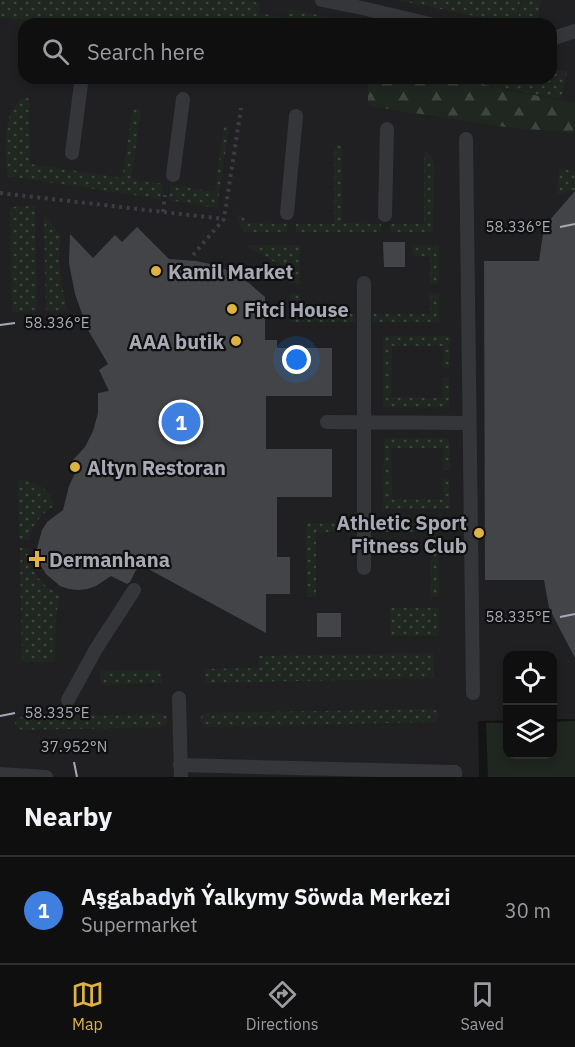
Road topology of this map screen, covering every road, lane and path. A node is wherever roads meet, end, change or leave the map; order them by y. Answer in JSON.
{"nodes":[{"id":1,"x":322,"y":0,"type":"edge"},
{"id":2,"x":362,"y":4,"type":"edge"},
{"id":3,"x":410,"y":18,"type":"edge"},
{"id":4,"x":575,"y":31,"type":"edge"},
{"id":5,"x":557,"y":37,"type":"edge"},
{"id":6,"x":81,"y":84,"type":"dead end"},
{"id":7,"x":183,"y":99,"type":"dead end"},
{"id":8,"x":241,"y":108,"type":"dead end"},
{"id":9,"x":296,"y":116,"type":"dead end"},
{"id":10,"x":387,"y":129,"type":"dead end"},
{"id":11,"x":466,"y":139,"type":"dead end"},
{"id":12,"x":72,"y":153,"type":"dead end"},
{"id":13,"x":173,"y":175,"type":"dead end"},
{"id":14,"x":0,"y":192,"type":"edge"},
{"id":15,"x":166,"y":192,"type":"dead end"},
{"id":16,"x":163,"y":212,"type":"junction"},
{"id":17,"x":287,"y":213,"type":"dead end"},
{"id":18,"x":385,"y":215,"type":"dead end"},
{"id":19,"x":224,"y":219,"type":"junction"},
{"id":20,"x":193,"y":255,"type":"dead end"},
{"id":21,"x":364,"y":283,"type":"dead end"},
{"id":22,"x":327,"y":422,"type":"dead end"},
{"id":23,"x":364,"y":422,"type":"junction"},
{"id":24,"x":469,"y":423,"type":"junction"},
{"id":25,"x":364,"y":568,"type":"dead end"},
{"id":26,"x":134,"y":590,"type":"dead end"},
{"id":27,"x":473,"y":693,"type":"dead end"},
{"id":28,"x":179,"y":698,"type":"dead end"},
{"id":29,"x":68,"y":700,"type":"dead end"},
{"id":30,"x":180,"y":771,"type":"edge"},
{"id":31,"x":0,"y":774,"type":"edge"},
{"id":32,"x":46,"y":777,"type":"edge"},
{"id":33,"x":455,"y":777,"type":"edge"}],
"edges":[{"from":1,"to":2,"type":"lane"},
{"from":2,"to":3,"type":"lane"},
{"from":4,"to":5,"type":"lane"},
{"from":6,"to":12,"type":"lane"},
{"from":7,"to":13,"type":"lane"},
{"from":8,"to":19,"type":"path"},
{"from":9,"to":17,"type":"lane"},
{"from":10,"to":18,"type":"lane"},
{"from":11,"to":24,"type":"lane"},
{"from":14,"to":16,"type":"path"},
{"from":15,"to":16,"type":"path"},
{"from":16,"to":19,"type":"path"},
{"from":19,"to":20,"type":"path"},
{"from":21,"to":23,"type":"lane"},
{"from":22,"to":23,"type":"lane"},
{"from":23,"to":24,"type":"lane"},
{"from":23,"to":25,"type":"lane"},
{"from":24,"to":27,"type":"lane"},
{"from":26,"to":29,"type":"lane"},
{"from":28,"to":30,"type":"lane"},
{"from":30,"to":33,"type":"lane"},
{"from":31,"to":32,"type":"lane"}]}
